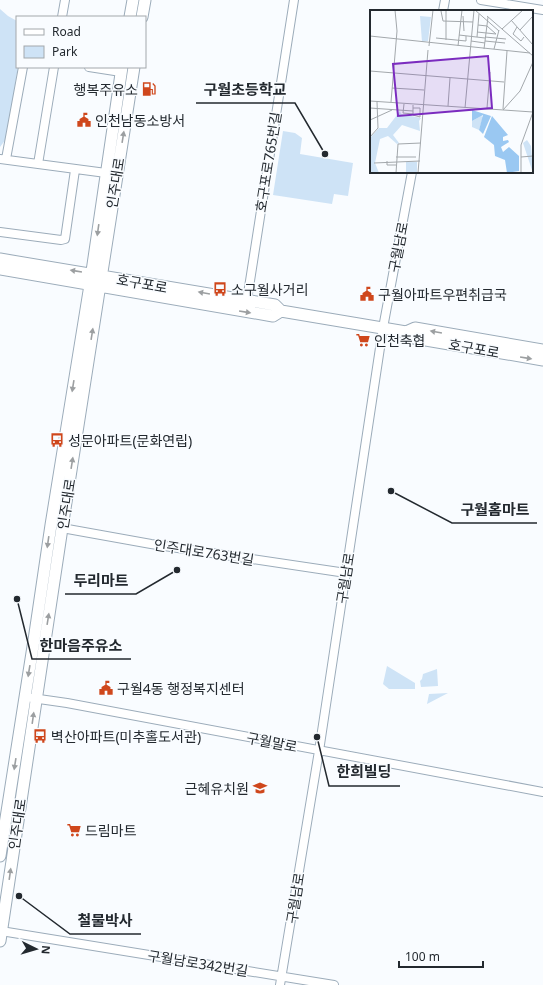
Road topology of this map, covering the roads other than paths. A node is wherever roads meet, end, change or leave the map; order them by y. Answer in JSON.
{"nodes":[{"id":1,"x":65,"y":0,"type":"edge"},
{"id":2,"x":133,"y":0,"type":"edge"},
{"id":3,"x":145,"y":0,"type":"edge"},
{"id":4,"x":294,"y":0,"type":"edge"},
{"id":5,"x":445,"y":0,"type":"edge"},
{"id":6,"x":481,"y":0,"type":"edge"},
{"id":7,"x":443,"y":10,"type":"edge"},
{"id":8,"x":543,"y":10,"type":"edge"},
{"id":9,"x":62,"y":16,"type":"edge"},
{"id":10,"x":130,"y":16,"type":"edge"},
{"id":11,"x":142,"y":16,"type":"edge"},
{"id":12,"x":23,"y":68,"type":"edge"},
{"id":13,"x":54,"y":68,"type":"edge"},
{"id":14,"x":106,"y":68,"type":"edge"},
{"id":15,"x":134,"y":68,"type":"edge"},
{"id":16,"x":122,"y":69,"type":"edge"},
{"id":17,"x":3,"y":159,"type":"edge"},
{"id":18,"x":38,"y":164,"type":"junction"},
{"id":19,"x":75,"y":170,"type":"junction"},
{"id":20,"x":106,"y":173,"type":"junction"},
{"id":21,"x":412,"y":173,"type":"edge"},
{"id":22,"x":0,"y":232,"type":"edge"},
{"id":23,"x":0,"y":259,"type":"edge"},
{"id":24,"x":0,"y":269,"type":"edge"},
{"id":25,"x":96,"y":280,"type":"junction"},
{"id":26,"x":247,"y":300,"type":"junction"},
{"id":27,"x":281,"y":311,"type":"junction"},
{"id":28,"x":383,"y":328,"type":"junction"},
{"id":29,"x":406,"y":332,"type":"junction"},
{"id":30,"x":543,"y":350,"type":"edge"},
{"id":31,"x":543,"y":360,"type":"edge"},
{"id":32,"x":62,"y":528,"type":"junction"},
{"id":33,"x":346,"y":573,"type":"junction"},
{"id":34,"x":30,"y":698,"type":"junction"},
{"id":35,"x":319,"y":751,"type":"junction"},
{"id":36,"x":543,"y":792,"type":"edge"},
{"id":37,"x":0,"y":856,"type":"edge"},
{"id":38,"x":1,"y":936,"type":"edge"},
{"id":39,"x":281,"y":981,"type":"edge"},
{"id":40,"x":334,"y":985,"type":"edge"}],
"edges":[{"from":1,"to":9,"type":"street"},
{"from":2,"to":10,"type":"main road"},
{"from":3,"to":11,"type":"main road"},
{"from":4,"to":26,"type":"street","name":"호구포로765번길"},
{"from":5,"to":7,"type":"street"},
{"from":6,"to":8,"type":"street"},
{"from":12,"to":17,"type":"street"},
{"from":13,"to":18,"type":"street"},
{"from":14,"to":16,"type":"street"},
{"from":25,"to":15,"type":"main road","name":"인주대로","one_way":true},
{"from":16,"to":20,"type":"main road","name":"인주대로"},
{"from":17,"to":18,"type":"street"},
{"from":18,"to":19,"type":"street"},
{"from":19,"to":20,"type":"street"},
{"from":19,"to":22,"type":"street"},
{"from":20,"to":25,"type":"main road","name":"인주대로","one_way":true},
{"from":21,"to":28,"type":"street","name":"구월남로"},
{"from":25,"to":23,"type":"main road","name":"호구포로","one_way":true},
{"from":24,"to":25,"type":"main road","name":"호구포로"},
{"from":26,"to":25,"type":"main road","name":"호구포로","one_way":true},
{"from":25,"to":27,"type":"main road","name":"호구포로","one_way":true},
{"from":32,"to":25,"type":"main road","name":"인주대로","one_way":true},
{"from":25,"to":34,"type":"main road","name":"인주대로","one_way":true},
{"from":26,"to":27,"type":"main road","name":"호구포로"},
{"from":27,"to":28,"type":"main road","name":"호구포로"},
{"from":28,"to":29,"type":"main road","name":"호구포로"},
{"from":28,"to":33,"type":"street","name":"구월남로"},
{"from":30,"to":29,"type":"main road","name":"호구포로","one_way":true},
{"from":29,"to":31,"type":"main road","name":"호구포로","one_way":true},
{"from":32,"to":33,"type":"street","name":"인주대로763번길"},
{"from":34,"to":32,"type":"main road","name":"인주대로","one_way":true},
{"from":33,"to":35,"type":"street","name":"구월남로"},
{"from":34,"to":35,"type":"street","name":"구월말로"},
{"from":34,"to":37,"type":"main road","name":"인주대로","one_way":true},
{"from":38,"to":34,"type":"main road","name":"인주대로","one_way":true},
{"from":35,"to":36,"type":"street","name":"구월말로"},
{"from":35,"to":39,"type":"street","name":"구월남로"},
{"from":38,"to":39,"type":"street","name":"구월남로342번길"},
{"from":39,"to":40,"type":"street","name":"구월남로342번길"}]}
